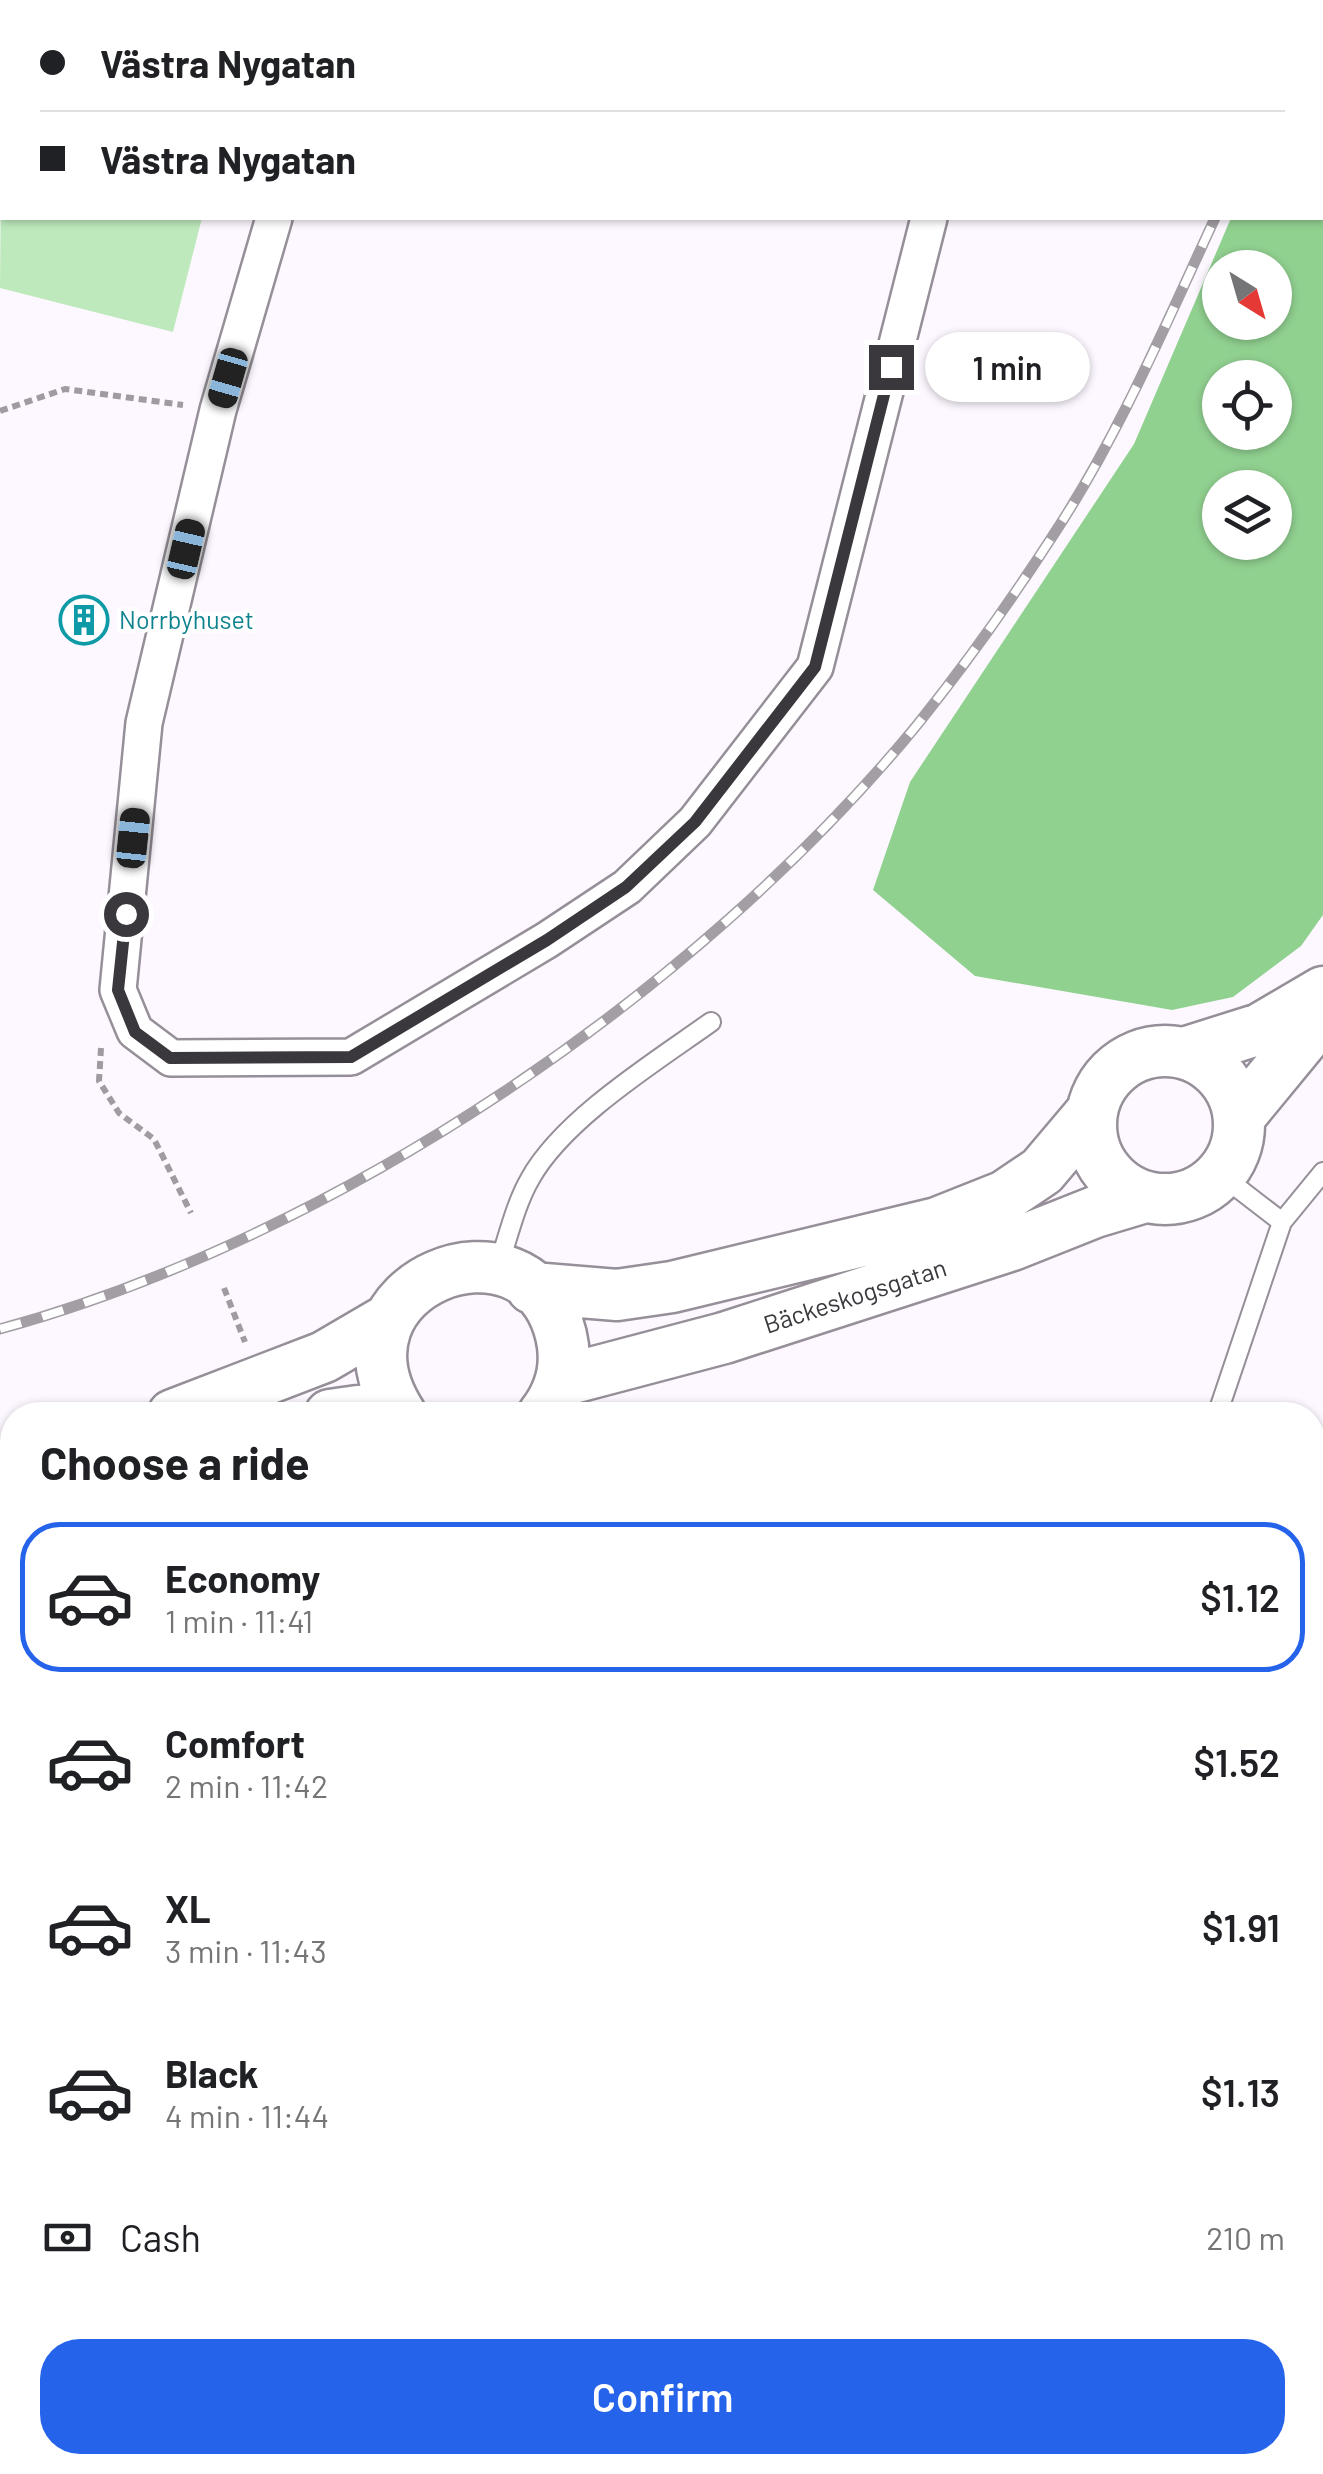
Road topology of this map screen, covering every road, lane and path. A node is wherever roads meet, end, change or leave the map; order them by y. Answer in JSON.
{"nodes":[{"id":1,"x":273,"y":220,"type":"edge"},
{"id":2,"x":928,"y":220,"type":"edge"},
{"id":3,"x":218,"y":410,"type":"junction"},
{"id":4,"x":0,"y":411,"type":"edge"},
{"id":5,"x":118,"y":990,"type":"junction"},
{"id":6,"x":1323,"y":992,"type":"edge"},
{"id":7,"x":1323,"y":1015,"type":"edge"},
{"id":8,"x":711,"y":1022,"type":"dead end"},
{"id":9,"x":1184,"y":1053,"type":"junction"},
{"id":10,"x":1091,"y":1113,"type":"junction"},
{"id":11,"x":1239,"y":1117,"type":"junction"},
{"id":12,"x":1323,"y":1172,"type":"edge"},
{"id":13,"x":1220,"y":1175,"type":"junction"},
{"id":14,"x":1145,"y":1197,"type":"junction"},
{"id":15,"x":191,"y":1212,"type":"dead end"},
{"id":16,"x":1282,"y":1222,"type":"junction"},
{"id":17,"x":515,"y":1278,"type":"junction"},
{"id":18,"x":224,"y":1288,"type":"dead end"},
{"id":19,"x":389,"y":1319,"type":"junction"},
{"id":20,"x":246,"y":1342,"type":"dead end"},
{"id":21,"x":552,"y":1398,"type":"edge"},
{"id":22,"x":207,"y":1402,"type":"edge"},
{"id":23,"x":394,"y":1402,"type":"edge"},
{"id":24,"x":1222,"y":1402,"type":"edge"}],
"edges":[{"from":1,"to":3,"type":"street"},
{"from":2,"to":5,"type":"street"},
{"from":3,"to":4,"type":"path"},
{"from":3,"to":5,"type":"street"},
{"from":5,"to":15,"type":"path"},
{"from":6,"to":9,"type":"main road"},
{"from":7,"to":11,"type":"main road"},
{"from":8,"to":17,"type":"lane"},
{"from":9,"to":10,"type":"main road"},
{"from":9,"to":11,"type":"main road"},
{"from":10,"to":14,"type":"main road"},
{"from":10,"to":17,"type":"main road","name":"Bäckeskogsgatan"},
{"from":11,"to":13,"type":"main road"},
{"from":12,"to":16,"type":"lane"},
{"from":13,"to":14,"type":"main road"},
{"from":13,"to":16,"type":"lane"},
{"from":14,"to":21,"type":"main road","name":"Bäckeskogsgatan"},
{"from":16,"to":24,"type":"lane"},
{"from":17,"to":19,"type":"main road","name":"Bäckeskogsgatan"},
{"from":17,"to":21,"type":"main road"},
{"from":18,"to":20,"type":"path"},
{"from":19,"to":22,"type":"main road"},
{"from":19,"to":23,"type":"main road"}]}
